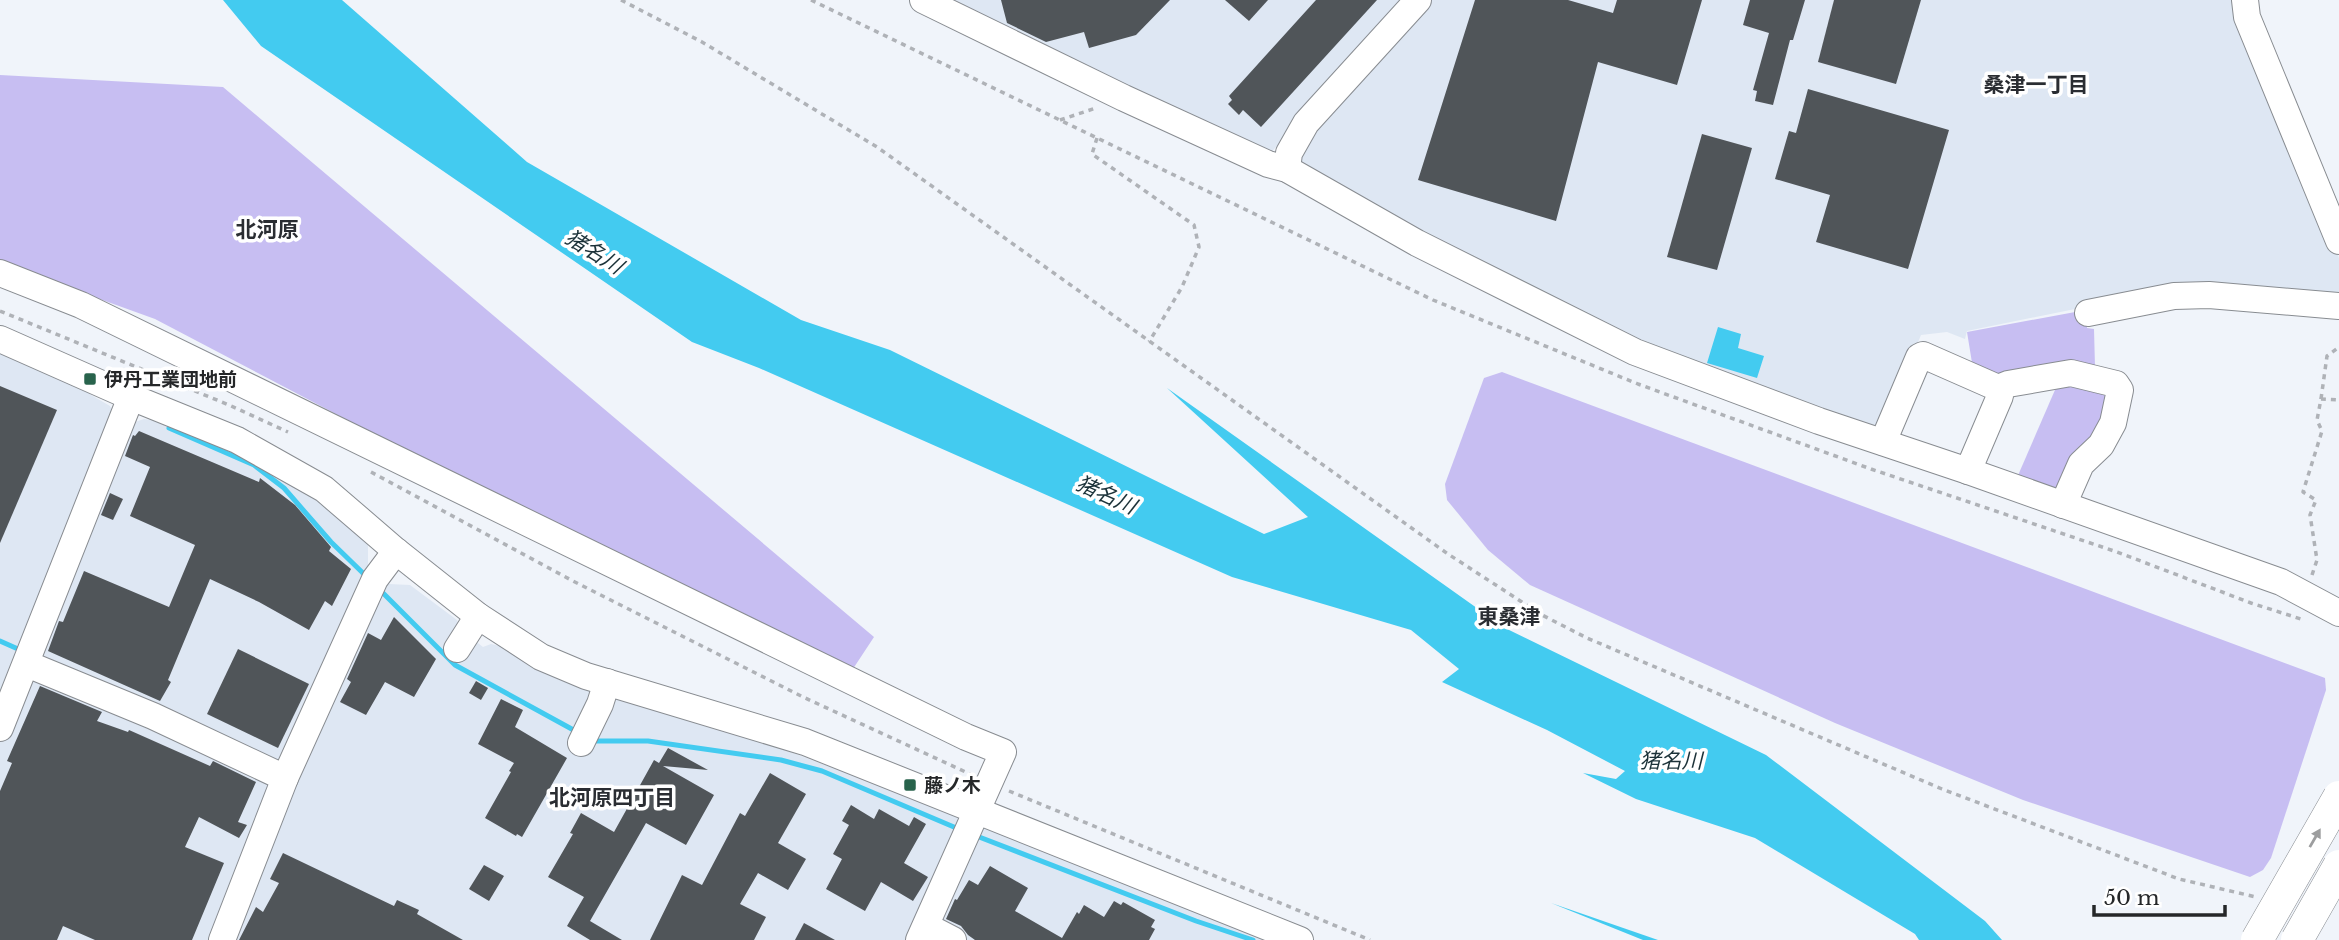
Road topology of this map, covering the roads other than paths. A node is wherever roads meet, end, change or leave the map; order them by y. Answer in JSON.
{"nodes":[{"id":1,"x":923,"y":0,"type":"edge"},
{"id":2,"x":1418,"y":0,"type":"edge"},
{"id":3,"x":2245,"y":0,"type":"edge"},
{"id":4,"x":1287,"y":169,"type":"junction"},
{"id":5,"x":2339,"y":241,"type":"edge"},
{"id":6,"x":0,"y":273,"type":"edge"},
{"id":7,"x":2339,"y":306,"type":"edge"},
{"id":8,"x":2088,"y":313,"type":"dead end"},
{"id":9,"x":0,"y":339,"type":"edge"},
{"id":10,"x":1998,"y":388,"type":"junction"},
{"id":11,"x":131,"y":397,"type":"junction"},
{"id":12,"x":1883,"y":442,"type":"junction"},
{"id":13,"x":1968,"y":471,"type":"junction"},
{"id":14,"x":2063,"y":505,"type":"junction"},
{"id":15,"x":396,"y":551,"type":"junction"},
{"id":16,"x":2305,"y":595,"type":"junction"},
{"id":17,"x":2339,"y":595,"type":"edge"},
{"id":18,"x":2339,"y":613,"type":"edge"},
{"id":19,"x":478,"y":616,"type":"junction"},
{"id":20,"x":457,"y":649,"type":"dead end"},
{"id":21,"x":27,"y":664,"type":"junction"},
{"id":22,"x":607,"y":682,"type":"junction"},
{"id":23,"x":0,"y":728,"type":"edge"},
{"id":24,"x":581,"y":743,"type":"dead end"},
{"id":25,"x":285,"y":778,"type":"junction"},
{"id":26,"x":2339,"y":797,"type":"edge"},
{"id":27,"x":976,"y":811,"type":"junction"},
{"id":28,"x":2339,"y":866,"type":"edge"},
{"id":29,"x":923,"y":933,"type":"edge"},
{"id":30,"x":222,"y":940,"type":"edge"},
{"id":31,"x":953,"y":940,"type":"edge"},
{"id":32,"x":1300,"y":940,"type":"edge"},
{"id":33,"x":2257,"y":940,"type":"edge"},
{"id":34,"x":2297,"y":940,"type":"edge"}],
"edges":[{"from":1,"to":4,"type":"street"},
{"from":2,"to":4,"type":"street"},
{"from":3,"to":5,"type":"street"},
{"from":4,"to":12,"type":"street"},
{"from":6,"to":27,"type":"street"},
{"from":7,"to":8,"type":"street"},
{"from":9,"to":11,"type":"street"},
{"from":10,"to":12,"type":"street"},
{"from":10,"to":13,"type":"street"},
{"from":10,"to":14,"type":"street"},
{"from":11,"to":15,"type":"street"},
{"from":11,"to":21,"type":"street"},
{"from":12,"to":13,"type":"street"},
{"from":13,"to":14,"type":"street"},
{"from":14,"to":16,"type":"street"},
{"from":15,"to":19,"type":"street"},
{"from":15,"to":25,"type":"street"},
{"from":16,"to":17,"type":"street"},
{"from":16,"to":18,"type":"street"},
{"from":19,"to":20,"type":"street"},
{"from":19,"to":22,"type":"street"},
{"from":21,"to":23,"type":"street"},
{"from":21,"to":25,"type":"street"},
{"from":22,"to":24,"type":"street"},
{"from":22,"to":27,"type":"street"},
{"from":25,"to":30,"type":"street"},
{"from":33,"to":26,"type":"main road","one_way":true,"bridge":true},
{"from":27,"to":29,"type":"street"},
{"from":27,"to":32,"type":"street"},
{"from":28,"to":34,"type":"main road","bridge":true},
{"from":29,"to":31,"type":"street"}]}
